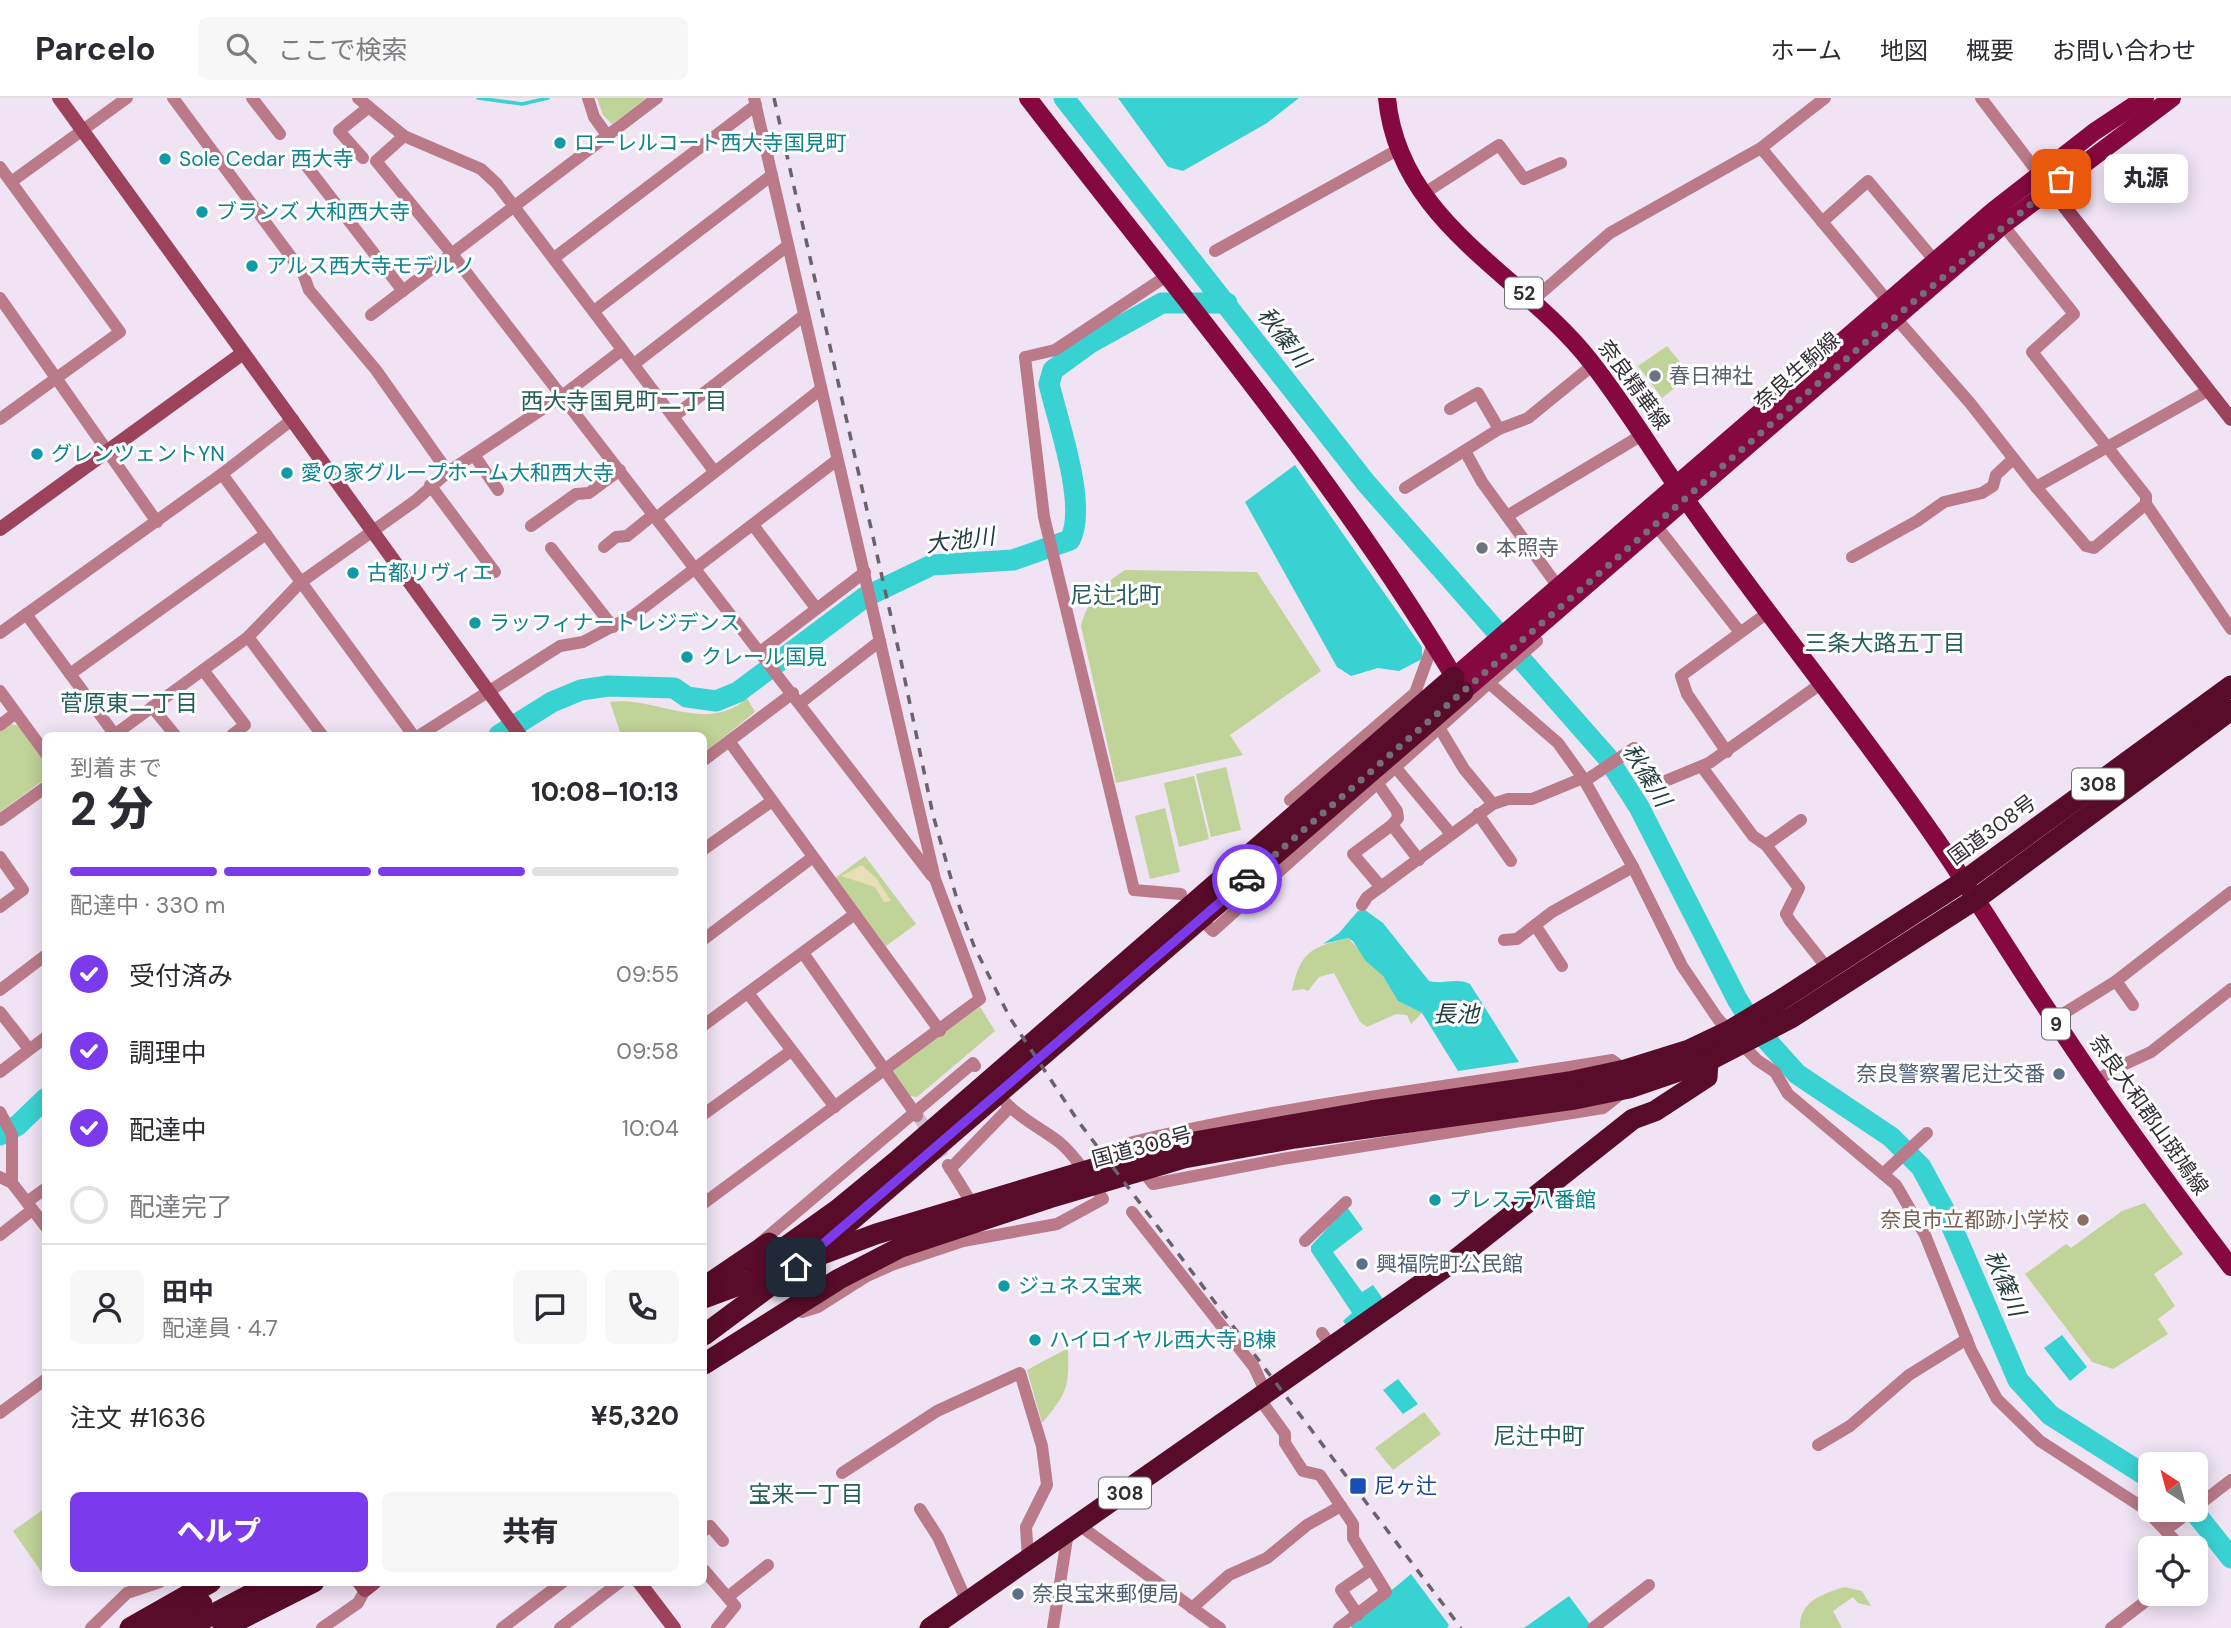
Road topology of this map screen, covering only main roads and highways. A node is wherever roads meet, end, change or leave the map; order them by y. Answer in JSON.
{"nodes":[{"id":1,"x":1028,"y":98,"type":"edge"},
{"id":2,"x":1387,"y":98,"type":"edge"},
{"id":3,"x":2145,"y":98,"type":"edge"},
{"id":4,"x":2172,"y":98,"type":"edge"},
{"id":5,"x":2045,"y":180,"type":"junction"},
{"id":6,"x":1892,"y":309,"type":"junction"},
{"id":7,"x":1681,"y":491,"type":"junction"},
{"id":8,"x":1525,"y":635,"type":"junction"},
{"id":9,"x":1459,"y":684,"type":"junction"},
{"id":10,"x":2230,"y":695,"type":"edge"},
{"id":11,"x":1970,"y":890,"type":"junction"},
{"id":12,"x":1093,"y":995,"type":"junction"},
{"id":13,"x":1779,"y":1013,"type":"junction"},
{"id":14,"x":1739,"y":1036,"type":"junction"},
{"id":15,"x":1016,"y":1060,"type":"junction"},
{"id":16,"x":1708,"y":1061,"type":"junction"},
{"id":17,"x":1627,"y":1079,"type":"junction"},
{"id":18,"x":1633,"y":1119,"type":"junction"},
{"id":19,"x":908,"y":1171,"type":"junction"},
{"id":20,"x":925,"y":1230,"type":"junction"},
{"id":21,"x":876,"y":1234,"type":"junction"},
{"id":22,"x":2228,"y":1257,"type":"edge"},
{"id":23,"x":707,"y":1285,"type":"edge"},
{"id":24,"x":707,"y":1299,"type":"edge"},
{"id":25,"x":707,"y":1300,"type":"edge"},
{"id":26,"x":707,"y":1320,"type":"edge"},
{"id":27,"x":707,"y":1333,"type":"edge"},
{"id":28,"x":707,"y":1342,"type":"edge"},
{"id":29,"x":707,"y":1362,"type":"edge"},
{"id":30,"x":204,"y":1586,"type":"edge"},
{"id":31,"x":236,"y":1586,"type":"edge"},
{"id":32,"x":266,"y":1586,"type":"edge"},
{"id":33,"x":307,"y":1586,"type":"edge"},
{"id":34,"x":237,"y":1626,"type":"edge"},
{"id":35,"x":130,"y":1628,"type":"edge"},
{"id":36,"x":158,"y":1628,"type":"edge"},
{"id":37,"x":187,"y":1628,"type":"edge"},
{"id":38,"x":930,"y":1628,"type":"edge"}],
"edges":[{"from":1,"to":9,"type":"main road"},
{"from":2,"to":7,"type":"main road","name":"奈良精華線","number":"52"},
{"from":3,"to":5,"type":"main road","name":"奈良生駒線"},
{"from":4,"to":5,"type":"main road","name":"奈良生駒線"},
{"from":5,"to":6,"type":"main road","name":"奈良生駒線"},
{"from":5,"to":6,"type":"main road","name":"奈良生駒線"},
{"from":6,"to":7,"type":"main road","name":"奈良生駒線"},
{"from":7,"to":8,"type":"main road","name":"奈良生駒線"},
{"from":7,"to":8,"type":"main road","name":"奈良生駒線"},
{"from":7,"to":11,"type":"main road","name":"奈良精華線","number":"52"},
{"from":8,"to":9,"type":"main road","name":"奈良生駒線"},
{"from":9,"to":12,"type":"highway"},
{"from":9,"to":12,"type":"highway"},
{"from":10,"to":11,"type":"highway","name":"国道308号","number":"308"},
{"from":11,"to":13,"type":"highway","name":"国道308号","number":"308"},
{"from":11,"to":13,"type":"highway","name":"国道308号","number":"308"},
{"from":11,"to":22,"type":"main road","name":"奈良大和郡山斑鳩線","number":"9"},
{"from":12,"to":15,"type":"highway"},
{"from":13,"to":14,"type":"highway","number":"308"},
{"from":14,"to":16,"type":"highway","name":"国道308号","number":"308"},
{"from":14,"to":17,"type":"highway","name":"国道308号","number":"308"},
{"from":15,"to":19,"type":"highway","name":"国道308号","number":"308"},
{"from":15,"to":23,"type":"highway"},
{"from":16,"to":17,"type":"highway","name":"国道308号","number":"308"},
{"from":16,"to":18,"type":"highway","number":"308"},
{"from":17,"to":18,"type":"highway"},
{"from":17,"to":20,"type":"highway","name":"国道308号","number":"308"},
{"from":18,"to":38,"type":"highway","number":"308"},
{"from":19,"to":24,"type":"highway","name":"国道308号","number":"308"},
{"from":19,"to":27,"type":"highway","name":"国道308号","number":"308"},
{"from":19,"to":28,"type":"highway"},
{"from":20,"to":21,"type":"highway","name":"国道308号","number":"308"},
{"from":20,"to":29,"type":"highway","name":"国道308号","number":"308"},
{"from":21,"to":25,"type":"highway","name":"国道308号","number":"308"},
{"from":21,"to":26,"type":"highway","number":"308"},
{"from":30,"to":35,"type":"highway"},
{"from":31,"to":36,"type":"highway"},
{"from":32,"to":37,"type":"highway"},
{"from":33,"to":34,"type":"highway"}]}
